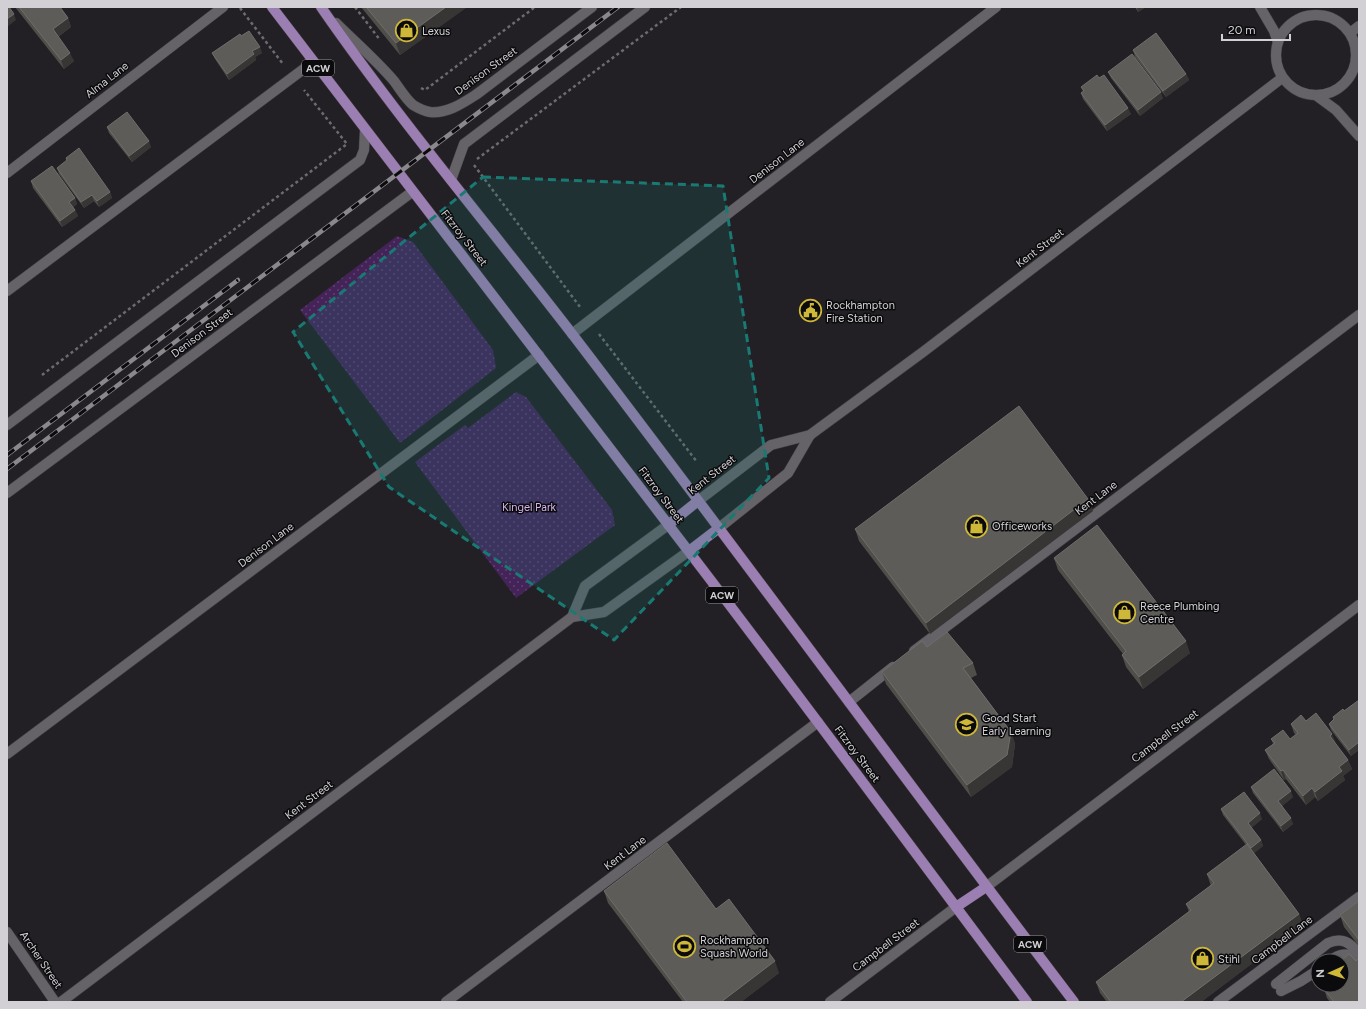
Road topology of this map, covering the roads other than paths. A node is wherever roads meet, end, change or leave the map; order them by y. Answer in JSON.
{"nodes":[{"id":1,"x":223,"y":7,"type":"edge"},
{"id":2,"x":272,"y":7,"type":"edge"},
{"id":3,"x":592,"y":7,"type":"edge"},
{"id":4,"x":645,"y":7,"type":"edge"},
{"id":5,"x":996,"y":7,"type":"edge"},
{"id":6,"x":1260,"y":7,"type":"edge"},
{"id":7,"x":1311,"y":7,"type":"edge"},
{"id":8,"x":323,"y":9,"type":"edge"},
{"id":9,"x":1320,"y":15,"type":"junction"},
{"id":10,"x":1359,"y":26,"type":"edge"},
{"id":11,"x":1350,"y":33,"type":"junction"},
{"id":12,"x":1278,"y":42,"type":"junction"},
{"id":13,"x":313,"y":62,"type":"junction"},
{"id":14,"x":1358,"y":62,"type":"edge"},
{"id":15,"x":1282,"y":78,"type":"junction"},
{"id":16,"x":1317,"y":96,"type":"junction"},
{"id":17,"x":365,"y":130,"type":"junction"},
{"id":18,"x":1359,"y":136,"type":"edge"},
{"id":19,"x":7,"y":173,"type":"edge"},
{"id":20,"x":451,"y":180,"type":"junction"},
{"id":21,"x":412,"y":192,"type":"junction"},
{"id":22,"x":7,"y":291,"type":"edge"},
{"id":23,"x":1359,"y":315,"type":"edge"},
{"id":24,"x":572,"y":334,"type":"junction"},
{"id":25,"x":539,"y":354,"type":"junction"},
{"id":26,"x":7,"y":425,"type":"edge"},
{"id":27,"x":810,"y":435,"type":"junction"},
{"id":28,"x":7,"y":493,"type":"edge"},
{"id":29,"x":698,"y":501,"type":"junction"},
{"id":30,"x":668,"y":525,"type":"junction"},
{"id":31,"x":719,"y":528,"type":"junction"},
{"id":32,"x":688,"y":551,"type":"junction"},
{"id":33,"x":1359,"y":605,"type":"edge"},
{"id":34,"x":572,"y":617,"type":"junction"},
{"id":35,"x":849,"y":702,"type":"junction"},
{"id":36,"x":818,"y":722,"type":"junction"},
{"id":37,"x":7,"y":754,"type":"edge"},
{"id":38,"x":986,"y":887,"type":"junction"},
{"id":39,"x":1359,"y":897,"type":"edge"},
{"id":40,"x":956,"y":907,"type":"junction"},
{"id":41,"x":1335,"y":915,"type":"junction"},
{"id":42,"x":7,"y":932,"type":"edge"},
{"id":43,"x":1317,"y":953,"type":"edge"},
{"id":44,"x":1359,"y":954,"type":"edge"},
{"id":45,"x":1310,"y":960,"type":"edge"},
{"id":46,"x":1310,"y":975,"type":"edge"},
{"id":47,"x":55,"y":1002,"type":"edge"},
{"id":48,"x":61,"y":1002,"type":"edge"},
{"id":49,"x":446,"y":1002,"type":"edge"},
{"id":50,"x":830,"y":1002,"type":"edge"},
{"id":51,"x":1027,"y":1002,"type":"edge"},
{"id":52,"x":1074,"y":1002,"type":"edge"},
{"id":53,"x":1211,"y":1002,"type":"edge"},
{"id":54,"x":1218,"y":1002,"type":"edge"}],
"edges":[{"from":1,"to":19,"type":"street","name":"Alma Lane"},
{"from":2,"to":13,"type":"main road","name":"Fitzroy Street","number":"ACW"},
{"from":3,"to":8,"type":"street","name":"Denison Street"},
{"from":4,"to":20,"type":"street"},
{"from":5,"to":24,"type":"street","name":"Denison Lane"},
{"from":6,"to":12,"type":"street"},
{"from":7,"to":9,"type":"street"},
{"from":8,"to":20,"type":"main road","number":"ACW"},
{"from":9,"to":11,"type":"street"},
{"from":9,"to":12,"type":"street"},
{"from":10,"to":11,"type":"street"},
{"from":11,"to":14,"type":"street"},
{"from":12,"to":15,"type":"street"},
{"from":13,"to":17,"type":"main road","name":"Fitzroy Street","number":"ACW"},
{"from":13,"to":22,"type":"street"},
{"from":14,"to":16,"type":"street"},
{"from":15,"to":16,"type":"street"},
{"from":15,"to":27,"type":"street","name":"Kent Street"},
{"from":16,"to":18,"type":"street"},
{"from":17,"to":21,"type":"main road","name":"Fitzroy Street","number":"ACW"},
{"from":17,"to":26,"type":"street"},
{"from":20,"to":24,"type":"main road","number":"ACW"},
{"from":21,"to":25,"type":"main road","name":"Fitzroy Street","number":"ACW"},
{"from":21,"to":28,"type":"street","name":"Denison Street"},
{"from":23,"to":35,"type":"street","name":"Kent Lane"},
{"from":24,"to":29,"type":"main road","number":"ACW"},
{"from":25,"to":30,"type":"main road","name":"Fitzroy Street","number":"ACW"},
{"from":25,"to":37,"type":"street","name":"Denison Lane"},
{"from":27,"to":29,"type":"street","name":"Kent Street"},
{"from":27,"to":31,"type":"street","name":"Kent Street"},
{"from":29,"to":30,"type":"main road","name":"Kent Street"},
{"from":29,"to":31,"type":"main road","number":"ACW"},
{"from":30,"to":32,"type":"main road","name":"Fitzroy Street","number":"ACW"},
{"from":30,"to":34,"type":"street","name":"Kent Street"},
{"from":31,"to":32,"type":"main road","name":"Kent Street"},
{"from":31,"to":35,"type":"main road","number":"ACW"},
{"from":32,"to":34,"type":"street","name":"Kent Street"},
{"from":32,"to":36,"type":"main road","name":"Fitzroy Street","number":"ACW"},
{"from":33,"to":38,"type":"street","name":"Campbell Street"},
{"from":34,"to":48,"type":"street","name":"Kent Street"},
{"from":35,"to":38,"type":"main road","number":"ACW"},
{"from":36,"to":40,"type":"main road","name":"Fitzroy Street","number":"ACW"},
{"from":36,"to":49,"type":"street","name":"Kent Lane"},
{"from":38,"to":40,"type":"main road"},
{"from":38,"to":52,"type":"main road","number":"ACW"},
{"from":39,"to":41,"type":"street","name":"Campbell Lane"},
{"from":40,"to":50,"type":"street","name":"Campbell Street"},
{"from":40,"to":51,"type":"main road","name":"Fitzroy Street","number":"ACW"},
{"from":41,"to":53,"type":"street"},
{"from":41,"to":54,"type":"street","name":"Campbell Lane"},
{"from":42,"to":47,"type":"street","name":"Archer Street"},
{"from":43,"to":44,"type":"street"},
{"from":45,"to":46,"type":"street"}]}
